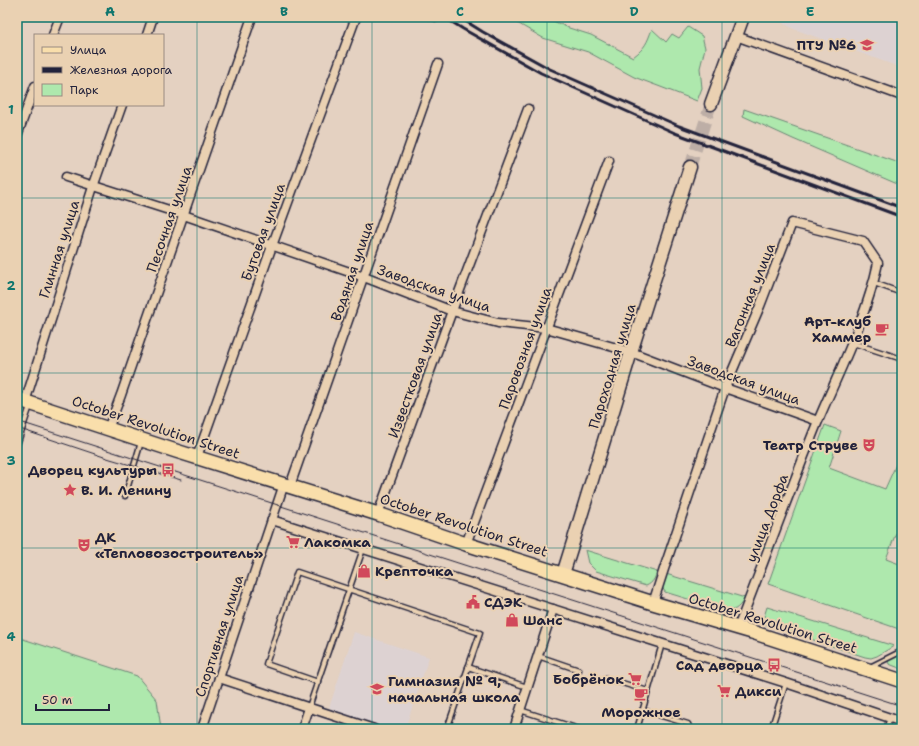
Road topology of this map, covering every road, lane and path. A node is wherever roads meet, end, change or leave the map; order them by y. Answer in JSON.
{"nodes":[{"id":1,"x":60,"y":17,"type":"edge"},
{"id":2,"x":153,"y":17,"type":"edge"},
{"id":3,"x":252,"y":17,"type":"edge"},
{"id":4,"x":356,"y":17,"type":"edge"},
{"id":5,"x":743,"y":17,"type":"edge"},
{"id":6,"x":53,"y":34,"type":"edge"},
{"id":7,"x":147,"y":34,"type":"edge"},
{"id":8,"x":736,"y":36,"type":"junction"},
{"id":9,"x":438,"y":64,"type":"dead end"},
{"id":10,"x":34,"y":89,"type":"edge"},
{"id":11,"x":902,"y":96,"type":"edge"},
{"id":12,"x":711,"y":104,"type":"tunnel mouth"},
{"id":13,"x":122,"y":106,"type":"edge"},
{"id":14,"x":528,"y":109,"type":"dead end"},
{"id":15,"x":17,"y":136,"type":"edge"},
{"id":16,"x":609,"y":161,"type":"dead end"},
{"id":17,"x":690,"y":167,"type":"tunnel mouth"},
{"id":18,"x":66,"y":178,"type":"dead end"},
{"id":19,"x":93,"y":187,"type":"junction"},
{"id":20,"x":184,"y":215,"type":"junction"},
{"id":21,"x":272,"y":246,"type":"junction"},
{"id":22,"x":364,"y":277,"type":"junction"},
{"id":23,"x":874,"y":283,"type":"junction"},
{"id":24,"x":902,"y":293,"type":"edge"},
{"id":25,"x":452,"y":311,"type":"junction"},
{"id":26,"x":546,"y":328,"type":"junction"},
{"id":27,"x":853,"y":343,"type":"junction"},
{"id":28,"x":632,"y":352,"type":"junction"},
{"id":29,"x":902,"y":359,"type":"edge"},
{"id":30,"x":725,"y":388,"type":"junction"},
{"id":31,"x":24,"y":402,"type":"edge"},
{"id":32,"x":818,"y":421,"type":"junction"},
{"id":33,"x":108,"y":428,"type":"junction"},
{"id":34,"x":141,"y":439,"type":"junction"},
{"id":35,"x":17,"y":445,"type":"edge"},
{"id":36,"x":197,"y":457,"type":"junction"},
{"id":37,"x":287,"y":485,"type":"junction"},
{"id":38,"x":124,"y":496,"type":"dead end"},
{"id":39,"x":378,"y":514,"type":"junction"},
{"id":40,"x":272,"y":520,"type":"junction"},
{"id":41,"x":466,"y":544,"type":"junction"},
{"id":42,"x":363,"y":549,"type":"junction"},
{"id":43,"x":563,"y":574,"type":"junction"},
{"id":44,"x":349,"y":589,"type":"junction"},
{"id":45,"x":653,"y":603,"type":"junction"},
{"id":46,"x":553,"y":609,"type":"junction"},
{"id":47,"x":738,"y":628,"type":"junction"},
{"id":48,"x":662,"y":644,"type":"junction"},
{"id":49,"x":902,"y":651,"type":"edge"},
{"id":50,"x":538,"y":656,"type":"junction"},
{"id":51,"x":468,"y":667,"type":"junction"},
{"id":52,"x":579,"y":670,"type":"dead end"},
{"id":53,"x":866,"y":670,"type":"junction"},
{"id":54,"x":219,"y":678,"type":"junction"},
{"id":55,"x":606,"y":678,"type":"dead end"},
{"id":56,"x":902,"y":681,"type":"edge"},
{"id":57,"x":318,"y":682,"type":"junction"},
{"id":58,"x":786,"y":683,"type":"junction"},
{"id":59,"x":527,"y":687,"type":"junction"},
{"id":60,"x":648,"y":691,"type":"junction"},
{"id":61,"x":309,"y":708,"type":"junction"},
{"id":62,"x":520,"y":710,"type":"junction"},
{"id":63,"x":642,"y":710,"type":"junction"},
{"id":64,"x":890,"y":718,"type":"junction"},
{"id":65,"x":902,"y":722,"type":"edge"},
{"id":66,"x":202,"y":729,"type":"edge"},
{"id":67,"x":302,"y":729,"type":"edge"},
{"id":68,"x":374,"y":729,"type":"edge"},
{"id":69,"x":447,"y":729,"type":"edge"},
{"id":70,"x":514,"y":729,"type":"edge"},
{"id":71,"x":579,"y":729,"type":"edge"},
{"id":72,"x":636,"y":729,"type":"edge"},
{"id":73,"x":690,"y":729,"type":"edge"},
{"id":74,"x":771,"y":729,"type":"edge"},
{"id":75,"x":886,"y":729,"type":"edge"}],
"edges":[{"from":1,"to":6,"type":"street"},
{"from":2,"to":7,"type":"street"},
{"from":3,"to":20,"type":"street","name":"Песочная улица"},
{"from":4,"to":21,"type":"street","name":"Бутовая улица"},
{"from":5,"to":8,"type":"main road"},
{"from":8,"to":11,"type":"street"},
{"from":8,"to":12,"type":"main road"},
{"from":9,"to":22,"type":"street","name":"Водяная улица"},
{"from":10,"to":15,"type":"street"},
{"from":13,"to":19,"type":"street","name":"Глинная улица"},
{"from":14,"to":25,"type":"street","name":"Известковая улица"},
{"from":16,"to":26,"type":"street","name":"Паровозная улица"},
{"from":17,"to":28,"type":"main road","name":"Пароходная улица"},
{"from":18,"to":19,"type":"street","name":"Заводская улица"},
{"from":19,"to":20,"type":"street","name":"Заводская улица"},
{"from":19,"to":31,"type":"street","name":"Глинная улица"},
{"from":20,"to":21,"type":"street","name":"Заводская улица"},
{"from":20,"to":33,"type":"street","name":"Песочная улица"},
{"from":21,"to":22,"type":"street","name":"Заводская улица"},
{"from":21,"to":36,"type":"street","name":"Бутовая улица"},
{"from":22,"to":25,"type":"street","name":"Заводская улица"},
{"from":22,"to":37,"type":"street","name":"Водяная улица"},
{"from":23,"to":24,"type":"lane"},
{"from":23,"to":27,"type":"street","name":"улица Дорфа"},
{"from":23,"to":30,"type":"street","name":"Вагонная улица"},
{"from":25,"to":26,"type":"street","name":"Заводская улица"},
{"from":25,"to":39,"type":"street","name":"Известковая улица"},
{"from":26,"to":28,"type":"street","name":"Заводская улица"},
{"from":26,"to":41,"type":"street","name":"Паровозная улица"},
{"from":27,"to":29,"type":"lane"},
{"from":27,"to":32,"type":"street","name":"улица Дорфа"},
{"from":28,"to":30,"type":"street","name":"Заводская улица"},
{"from":28,"to":43,"type":"main road","name":"Пароходная улица"},
{"from":30,"to":32,"type":"street","name":"Заводская улица"},
{"from":30,"to":45,"type":"street","name":"Вагонная улица"},
{"from":31,"to":33,"type":"main road","name":"October Revolution Street"},
{"from":31,"to":35,"type":"lane"},
{"from":32,"to":47,"type":"street","name":"улица Дорфа"},
{"from":33,"to":34,"type":"main road","name":"October Revolution Street"},
{"from":34,"to":36,"type":"main road","name":"October Revolution Street"},
{"from":34,"to":38,"type":"lane"},
{"from":36,"to":37,"type":"main road","name":"October Revolution Street"},
{"from":37,"to":39,"type":"main road","name":"October Revolution Street"},
{"from":37,"to":40,"type":"street","name":"Спортивная улица"},
{"from":39,"to":41,"type":"main road","name":"October Revolution Street"},
{"from":40,"to":42,"type":"street"},
{"from":40,"to":54,"type":"street","name":"Спортивная улица"},
{"from":41,"to":43,"type":"main road","name":"October Revolution Street"},
{"from":42,"to":44,"type":"lane"},
{"from":42,"to":46,"type":"street"},
{"from":43,"to":45,"type":"main road","name":"October Revolution Street"},
{"from":44,"to":51,"type":"lane"},
{"from":44,"to":57,"type":"lane"},
{"from":44,"to":57,"type":"lane"},
{"from":45,"to":47,"type":"main road","name":"October Revolution Street"},
{"from":46,"to":48,"type":"street"},
{"from":46,"to":50,"type":"street"},
{"from":47,"to":53,"type":"main road","name":"October Revolution Street"},
{"from":48,"to":58,"type":"street"},
{"from":48,"to":60,"type":"lane"},
{"from":49,"to":53,"type":"lane"},
{"from":50,"to":52,"type":"lane"},
{"from":50,"to":59,"type":"street"},
{"from":51,"to":59,"type":"lane"},
{"from":51,"to":69,"type":"lane"},
{"from":53,"to":56,"type":"main road","name":"October Revolution Street"},
{"from":54,"to":61,"type":"street"},
{"from":54,"to":66,"type":"street","name":"Спортивная улица"},
{"from":55,"to":60,"type":"lane"},
{"from":57,"to":61,"type":"lane"},
{"from":58,"to":64,"type":"street"},
{"from":58,"to":74,"type":"lane"},
{"from":59,"to":62,"type":"street"},
{"from":60,"to":63,"type":"lane"},
{"from":61,"to":67,"type":"street"},
{"from":61,"to":68,"type":"street"},
{"from":62,"to":70,"type":"street"},
{"from":62,"to":71,"type":"lane"},
{"from":63,"to":72,"type":"lane"},
{"from":63,"to":73,"type":"lane"},
{"from":64,"to":65,"type":"street"},
{"from":64,"to":75,"type":"lane"}]}
